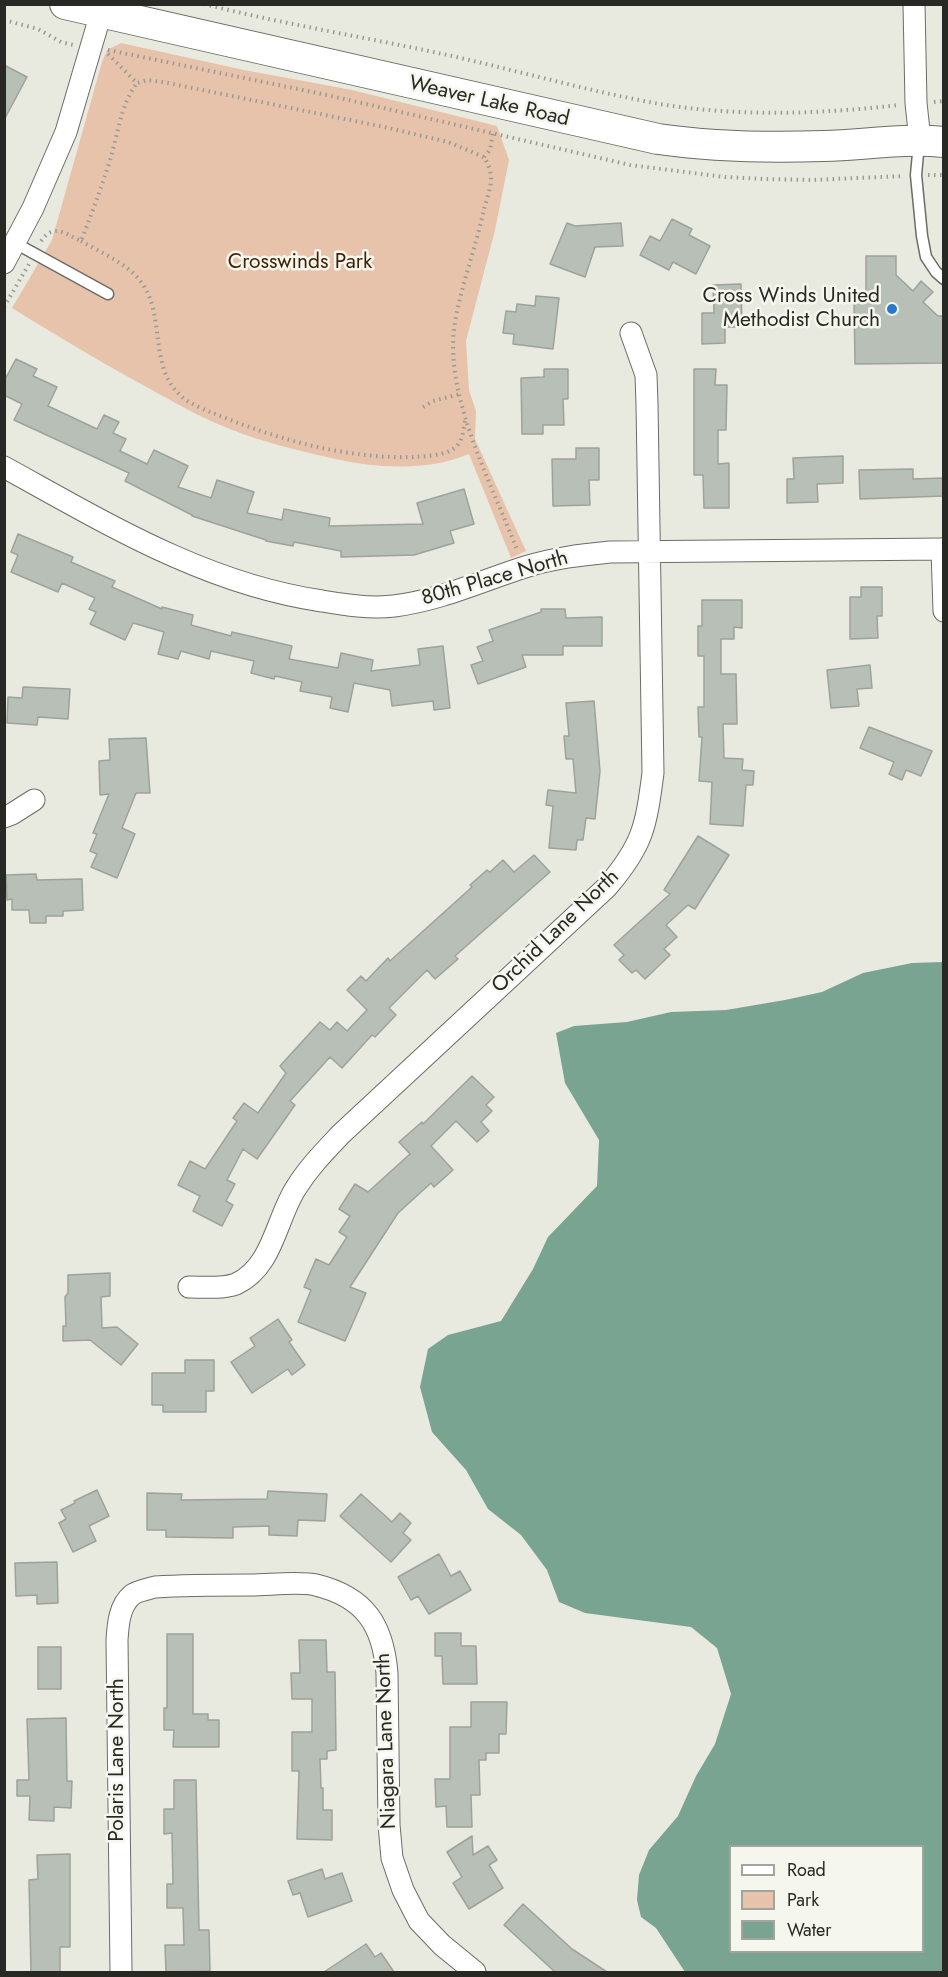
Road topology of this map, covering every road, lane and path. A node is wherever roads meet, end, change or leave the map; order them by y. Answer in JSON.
{"nodes":[{"id":1,"x":65,"y":4,"type":"edge"},
{"id":2,"x":204,"y":4,"type":"edge"},
{"id":3,"x":915,"y":4,"type":"edge"},
{"id":4,"x":101,"y":13,"type":"junction"},
{"id":5,"x":109,"y":50,"type":"dead end"},
{"id":6,"x":137,"y":83,"type":"junction"},
{"id":7,"x":944,"y":100,"type":"edge"},
{"id":8,"x":916,"y":103,"type":"junction"},
{"id":9,"x":493,"y":133,"type":"dead end"},
{"id":10,"x":936,"y":138,"type":"edge"},
{"id":11,"x":484,"y":157,"type":"junction"},
{"id":12,"x":81,"y":241,"type":"junction"},
{"id":13,"x":15,"y":243,"type":"junction"},
{"id":14,"x":34,"y":254,"type":"junction"},
{"id":15,"x":4,"y":264,"type":"edge"},
{"id":16,"x":944,"y":279,"type":"edge"},
{"id":17,"x":108,"y":294,"type":"dead end"},
{"id":18,"x":4,"y":307,"type":"edge"},
{"id":19,"x":631,"y":333,"type":"dead end"},
{"id":20,"x":460,"y":394,"type":"junction"},
{"id":21,"x":423,"y":407,"type":"dead end"},
{"id":22,"x":465,"y":418,"type":"junction"},
{"id":23,"x":4,"y":467,"type":"edge"},
{"id":24,"x":943,"y":549,"type":"edge"},
{"id":25,"x":649,"y":552,"type":"junction"},
{"id":26,"x":524,"y":567,"type":"junction"},
{"id":27,"x":944,"y":611,"type":"edge"},
{"id":28,"x":34,"y":800,"type":"dead end"},
{"id":29,"x":4,"y":817,"type":"edge"},
{"id":30,"x":189,"y":1287,"type":"dead end"},
{"id":31,"x":173,"y":1586,"type":"joint"},
{"id":32,"x":121,"y":1972,"type":"edge"},
{"id":33,"x":475,"y":1972,"type":"edge"}],
"edges":[{"from":1,"to":4,"type":"main road","name":"Weaver Lake Road"},
{"from":2,"to":8,"type":"path"},
{"from":3,"to":8,"type":"street"},
{"from":4,"to":10,"type":"main road","name":"Weaver Lake Road"},
{"from":4,"to":13,"type":"street"},
{"from":5,"to":6,"type":"path"},
{"from":6,"to":11,"type":"path"},
{"from":6,"to":12,"type":"path"},
{"from":7,"to":8,"type":"path"},
{"from":8,"to":10,"type":"street"},
{"from":9,"to":11,"type":"path"},
{"from":10,"to":16,"type":"lane"},
{"from":11,"to":20,"type":"path"},
{"from":12,"to":14,"type":"path"},
{"from":12,"to":22,"type":"path"},
{"from":13,"to":14,"type":"lane"},
{"from":13,"to":15,"type":"street"},
{"from":14,"to":17,"type":"lane"},
{"from":14,"to":18,"type":"path"},
{"from":19,"to":25,"type":"street","name":"Orchid Lane North"},
{"from":20,"to":21,"type":"path"},
{"from":20,"to":22,"type":"path"},
{"from":22,"to":26,"type":"path"},
{"from":23,"to":26,"type":"street","name":"80th Place North"},
{"from":24,"to":25,"type":"street","name":"80th Place North"},
{"from":24,"to":27,"type":"street"},
{"from":25,"to":26,"type":"street","name":"80th Place North"},
{"from":25,"to":30,"type":"street","name":"Orchid Lane North"},
{"from":28,"to":29,"type":"street"},
{"from":31,"to":32,"type":"street","name":"Polaris Lane North"},
{"from":31,"to":33,"type":"street","name":"Niagara Lane North"}]}
